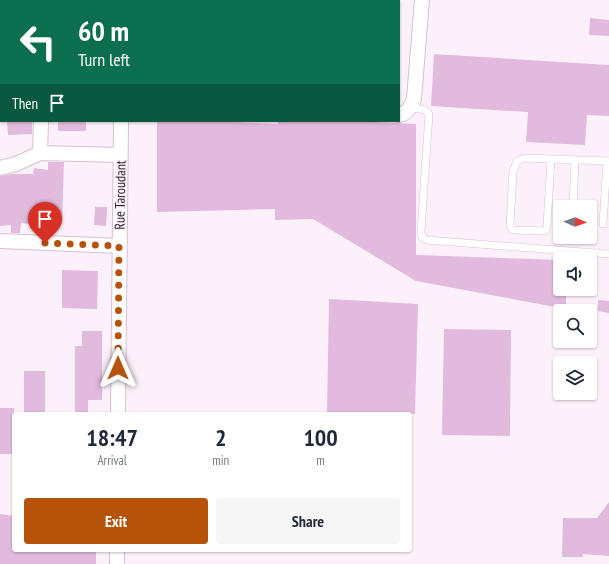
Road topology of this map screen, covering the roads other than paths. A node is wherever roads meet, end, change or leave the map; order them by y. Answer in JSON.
{"nodes":[{"id":1,"x":422,"y":0,"type":"edge"},
{"id":2,"x":411,"y":107,"type":"junction"},
{"id":3,"x":400,"y":115,"type":"edge"},
{"id":4,"x":41,"y":122,"type":"edge"},
{"id":5,"x":122,"y":122,"type":"edge"},
{"id":6,"x":40,"y":152,"type":"junction"},
{"id":7,"x":120,"y":155,"type":"junction"},
{"id":8,"x":551,"y":159,"type":"junction"},
{"id":9,"x":575,"y":160,"type":"junction"},
{"id":10,"x":608,"y":161,"type":"edge"},
{"id":11,"x":0,"y":168,"type":"edge"},
{"id":12,"x":573,"y":200,"type":"edge"},
{"id":13,"x":603,"y":224,"type":"dead end"},
{"id":14,"x":0,"y":241,"type":"edge"},
{"id":15,"x":119,"y":246,"type":"junction"},
{"id":16,"x":609,"y":254,"type":"edge"},
{"id":17,"x":118,"y":412,"type":"edge"},
{"id":18,"x":117,"y":552,"type":"edge"},
{"id":19,"x":117,"y":564,"type":"edge"}],
"edges":[{"from":1,"to":2,"type":"street"},
{"from":2,"to":3,"type":"street"},
{"from":2,"to":16,"type":"lane"},
{"from":4,"to":6,"type":"street"},
{"from":5,"to":7,"type":"street","name":"Rue Taroudant"},
{"from":6,"to":7,"type":"street"},
{"from":6,"to":11,"type":"street"},
{"from":7,"to":15,"type":"street","name":"Rue Taroudant"},
{"from":8,"to":8,"type":"lane"},
{"from":8,"to":9,"type":"lane"},
{"from":9,"to":10,"type":"lane"},
{"from":9,"to":12,"type":"lane"},
{"from":10,"to":13,"type":"lane"},
{"from":14,"to":15,"type":"street"},
{"from":15,"to":17,"type":"street","name":"Rue Taroudant"},
{"from":18,"to":19,"type":"street"}]}
